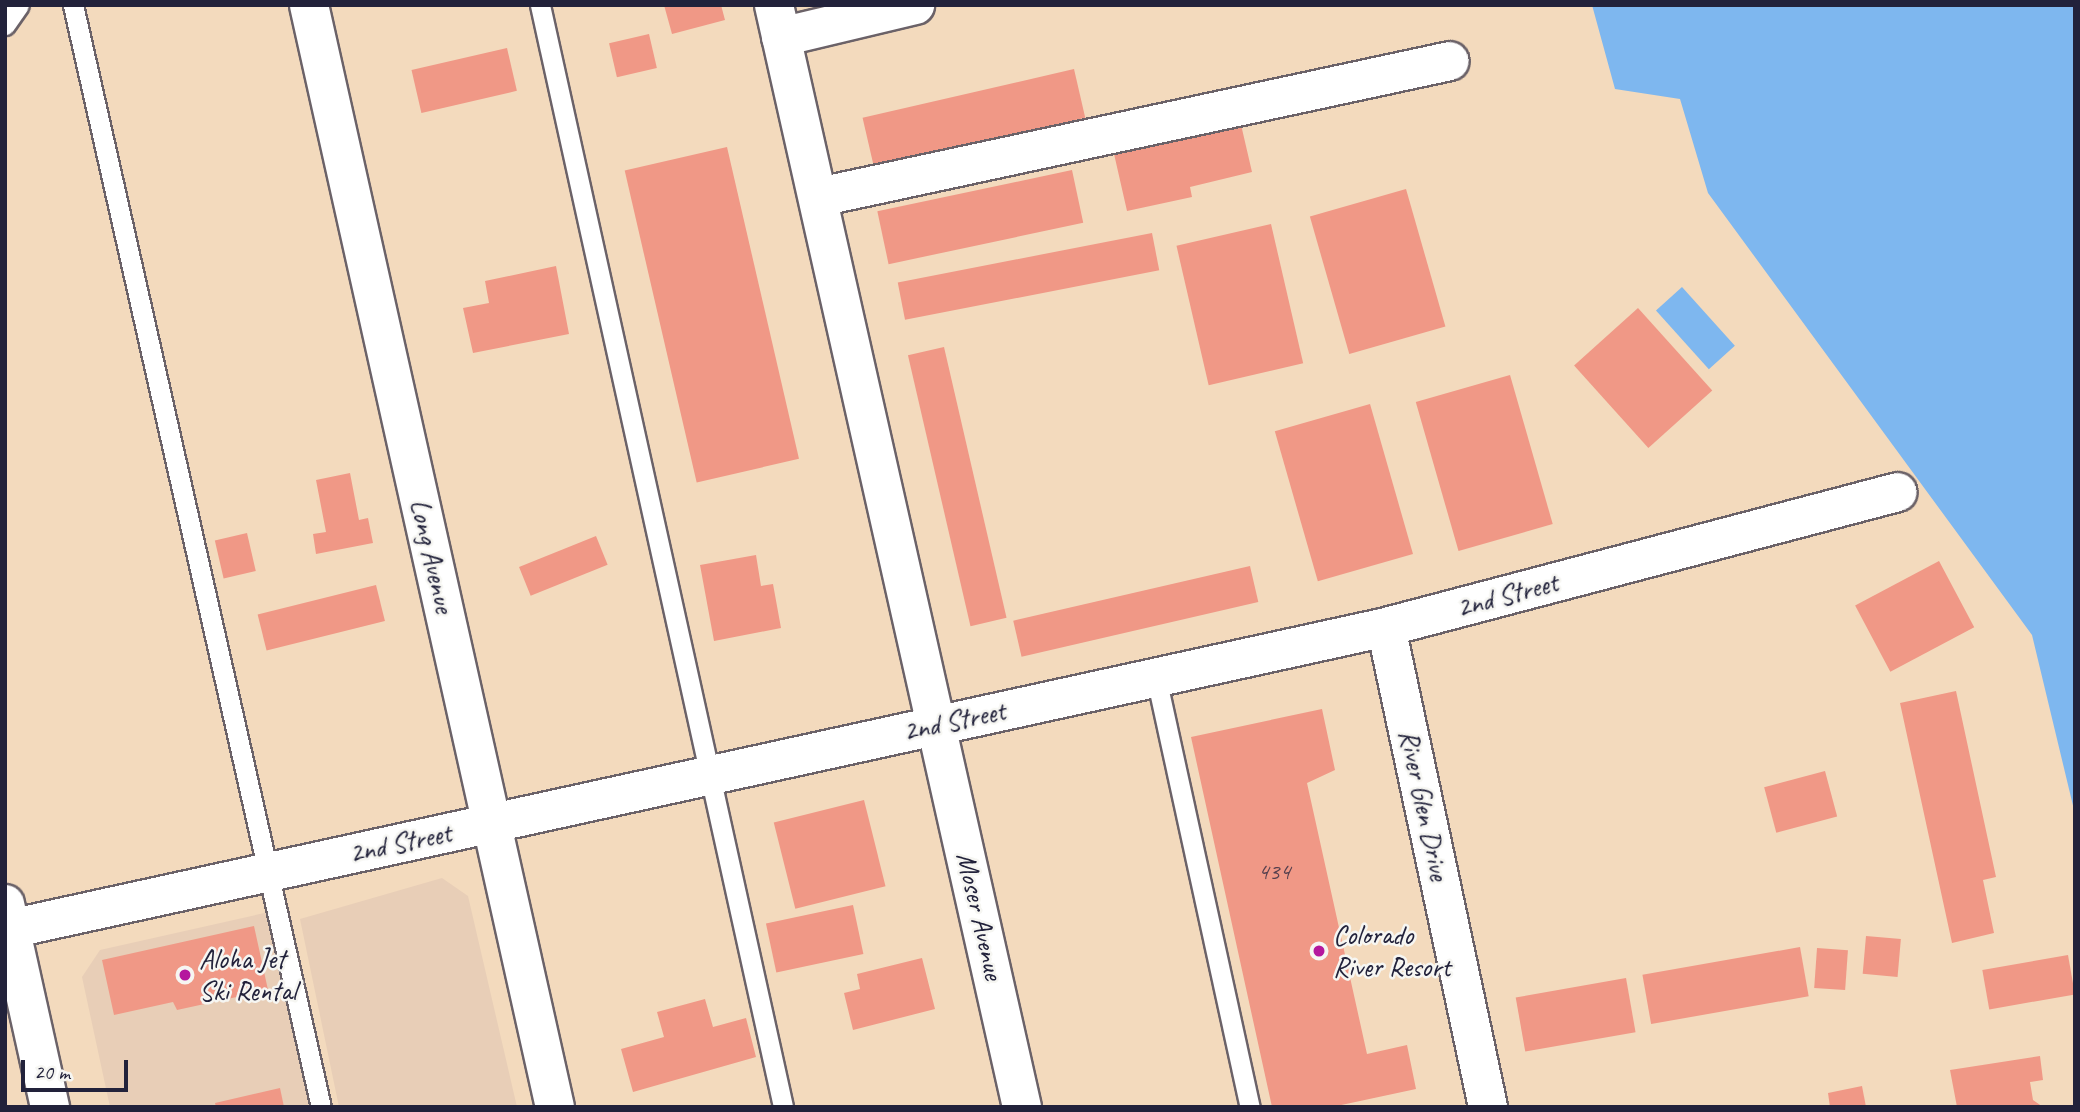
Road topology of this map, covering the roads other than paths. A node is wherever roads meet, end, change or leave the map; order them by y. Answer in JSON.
{"nodes":[{"id":1,"x":19,"y":5,"type":"edge"},
{"id":2,"x":73,"y":5,"type":"edge"},
{"id":3,"x":309,"y":5,"type":"edge"},
{"id":4,"x":540,"y":5,"type":"edge"},
{"id":5,"x":915,"y":5,"type":"edge"},
{"id":6,"x":777,"y":21,"type":"edge"},
{"id":7,"x":5,"y":26,"type":"edge"},
{"id":8,"x":1450,"y":61,"type":"dead end"},
{"id":9,"x":819,"y":197,"type":"junction"},
{"id":10,"x":1898,"y":492,"type":"dead end"},
{"id":11,"x":1386,"y":627,"type":"junction"},
{"id":12,"x":1156,"y":677,"type":"junction"},
{"id":13,"x":937,"y":725,"type":"junction"},
{"id":14,"x":711,"y":775,"type":"junction"},
{"id":15,"x":491,"y":823,"type":"junction"},
{"id":16,"x":273,"y":871,"type":"junction"},
{"id":17,"x":7,"y":921,"type":"edge"},
{"id":18,"x":50,"y":1107,"type":"edge"},
{"id":19,"x":321,"y":1107,"type":"edge"},
{"id":20,"x":555,"y":1107,"type":"edge"},
{"id":21,"x":783,"y":1107,"type":"edge"},
{"id":22,"x":1022,"y":1107,"type":"edge"},
{"id":23,"x":1250,"y":1107,"type":"edge"},
{"id":24,"x":1488,"y":1107,"type":"edge"}],
"edges":[{"from":1,"to":7,"type":"lane"},
{"from":2,"to":16,"type":"lane"},
{"from":3,"to":15,"type":"main road","name":"Long Avenue"},
{"from":4,"to":14,"type":"lane"},
{"from":5,"to":6,"type":"main road"},
{"from":6,"to":9,"type":"main road","name":"Moser Avenue"},
{"from":8,"to":9,"type":"main road"},
{"from":9,"to":13,"type":"main road","name":"Moser Avenue"},
{"from":10,"to":11,"type":"main road","name":"2nd Street"},
{"from":11,"to":12,"type":"main road","name":"2nd Street"},
{"from":11,"to":24,"type":"main road","name":"River Glen Drive"},
{"from":12,"to":13,"type":"main road","name":"2nd Street"},
{"from":12,"to":23,"type":"lane"},
{"from":13,"to":14,"type":"main road","name":"2nd Street"},
{"from":13,"to":22,"type":"main road","name":"Moser Avenue"},
{"from":14,"to":15,"type":"main road","name":"2nd Street"},
{"from":14,"to":21,"type":"lane"},
{"from":15,"to":16,"type":"main road","name":"2nd Street"},
{"from":15,"to":20,"type":"main road","name":"Long Avenue"},
{"from":16,"to":17,"type":"main road","name":"2nd Street"},
{"from":16,"to":19,"type":"lane"},
{"from":17,"to":18,"type":"main road"}]}
